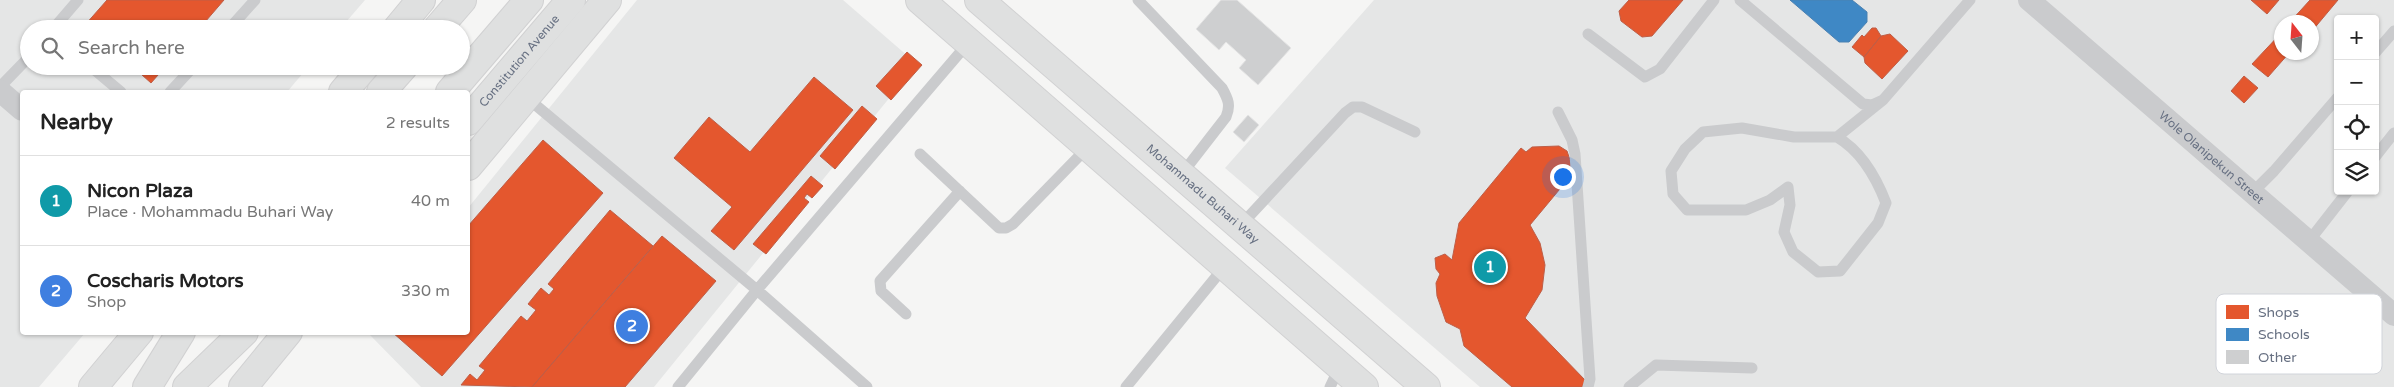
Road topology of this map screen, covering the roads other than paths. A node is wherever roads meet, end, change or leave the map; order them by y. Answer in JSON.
{"nodes":[{"id":1,"x":78,"y":0,"type":"edge"},
{"id":2,"x":255,"y":0,"type":"edge"},
{"id":3,"x":421,"y":0,"type":"edge"},
{"id":4,"x":462,"y":0,"type":"edge"},
{"id":5,"x":530,"y":0,"type":"edge"},
{"id":6,"x":571,"y":0,"type":"edge"},
{"id":7,"x":607,"y":0,"type":"edge"},
{"id":8,"x":920,"y":0,"type":"edge"},
{"id":9,"x":979,"y":0,"type":"edge"},
{"id":10,"x":1138,"y":0,"type":"edge"},
{"id":11,"x":1714,"y":0,"type":"edge"},
{"id":12,"x":1740,"y":0,"type":"edge"},
{"id":13,"x":1970,"y":0,"type":"edge"},
{"id":14,"x":2029,"y":0,"type":"edge"},
{"id":15,"x":61,"y":20,"type":"edge"},
{"id":16,"x":237,"y":20,"type":"edge"},
{"id":17,"x":404,"y":20,"type":"edge"},
{"id":18,"x":444,"y":20,"type":"edge"},
{"id":19,"x":2394,"y":31,"type":"edge"},
{"id":20,"x":1588,"y":34,"type":"dead end"},
{"id":21,"x":969,"y":42,"type":"junction"},
{"id":22,"x":2379,"y":48,"type":"edge"},
{"id":23,"x":20,"y":66,"type":"edge"},
{"id":24,"x":470,"y":69,"type":"edge"},
{"id":25,"x":101,"y":75,"type":"edge"},
{"id":26,"x":186,"y":75,"type":"edge"},
{"id":27,"x":357,"y":75,"type":"edge"},
{"id":28,"x":396,"y":75,"type":"edge"},
{"id":29,"x":465,"y":75,"type":"edge"},
{"id":30,"x":0,"y":89,"type":"edge"},
{"id":31,"x":119,"y":90,"type":"edge"},
{"id":32,"x":172,"y":90,"type":"edge"},
{"id":33,"x":345,"y":90,"type":"edge"},
{"id":34,"x":383,"y":90,"type":"edge"},
{"id":35,"x":452,"y":90,"type":"edge"},
{"id":36,"x":526,"y":97,"type":"junction"},
{"id":37,"x":1883,"y":100,"type":"junction"},
{"id":38,"x":2334,"y":102,"type":"edge"},
{"id":39,"x":20,"y":108,"type":"edge"},
{"id":40,"x":1558,"y":112,"type":"dead end"},
{"id":41,"x":470,"y":119,"type":"edge"},
{"id":42,"x":1415,"y":132,"type":"dead end"},
{"id":43,"x":2394,"y":133,"type":"edge"},
{"id":44,"x":1837,"y":137,"type":"junction"},
{"id":45,"x":1089,"y":146,"type":"junction"},
{"id":46,"x":2379,"y":152,"type":"edge"},
{"id":47,"x":920,"y":154,"type":"dead end"},
{"id":48,"x":470,"y":164,"type":"edge"},
{"id":49,"x":1181,"y":175,"type":"junction"},
{"id":50,"x":960,"y":191,"type":"junction"},
{"id":51,"x":2253,"y":192,"type":"junction"},
{"id":52,"x":2345,"y":195,"type":"edge"},
{"id":53,"x":1240,"y":226,"type":"junction"},
{"id":54,"x":2309,"y":242,"type":"junction"},
{"id":55,"x":1276,"y":257,"type":"junction"},
{"id":56,"x":1226,"y":264,"type":"junction"},
{"id":57,"x":1248,"y":285,"type":"junction"},
{"id":58,"x":757,"y":290,"type":"junction"},
{"id":59,"x":2370,"y":294,"type":"edge"},
{"id":60,"x":2382,"y":305,"type":"edge"},
{"id":61,"x":906,"y":314,"type":"dead end"},
{"id":62,"x":2394,"y":315,"type":"edge"},
{"id":63,"x":136,"y":335,"type":"edge"},
{"id":64,"x":179,"y":335,"type":"edge"},
{"id":65,"x":241,"y":335,"type":"edge"},
{"id":66,"x":286,"y":335,"type":"edge"},
{"id":67,"x":1752,"y":368,"type":"dead end"},
{"id":68,"x":1335,"y":377,"type":"edge"},
{"id":69,"x":93,"y":387,"type":"edge"},
{"id":70,"x":147,"y":387,"type":"edge"},
{"id":71,"x":187,"y":387,"type":"edge"},
{"id":72,"x":243,"y":387,"type":"edge"},
{"id":73,"x":678,"y":387,"type":"edge"},
{"id":74,"x":867,"y":387,"type":"edge"},
{"id":75,"x":1126,"y":387,"type":"edge"},
{"id":76,"x":1364,"y":387,"type":"edge"},
{"id":77,"x":1426,"y":387,"type":"edge"},
{"id":78,"x":1588,"y":387,"type":"edge"},
{"id":79,"x":1630,"y":387,"type":"edge"}],
"edges":[{"from":1,"to":15,"type":"lane"},
{"from":2,"to":16,"type":"lane"},
{"from":3,"to":17,"type":"main road"},
{"from":4,"to":18,"type":"main road"},
{"from":5,"to":24,"type":"main road"},
{"from":6,"to":41,"type":"main road","name":"Constitution Avenue"},
{"from":7,"to":36,"type":"main road"},
{"from":8,"to":21,"type":"main road"},
{"from":9,"to":49,"type":"main road","name":"Mohammadu Buhari Way"},
{"from":10,"to":49,"type":"lane"},
{"from":11,"to":20,"type":"lane"},
{"from":12,"to":37,"type":"lane"},
{"from":13,"to":37,"type":"lane"},
{"from":14,"to":51,"type":"street","name":"Wole Olanipekun Street"},
{"from":19,"to":22,"type":"lane"},
{"from":21,"to":45,"type":"main road"},
{"from":21,"to":58,"type":"lane"},
{"from":23,"to":30,"type":"lane"},
{"from":25,"to":31,"type":"lane"},
{"from":26,"to":32,"type":"lane"},
{"from":27,"to":33,"type":"main road"},
{"from":28,"to":34,"type":"main road"},
{"from":29,"to":35,"type":"main road"},
{"from":30,"to":39,"type":"street"},
{"from":36,"to":48,"type":"main road"},
{"from":36,"to":58,"type":"lane"},
{"from":37,"to":44,"type":"lane"},
{"from":38,"to":51,"type":"lane"},
{"from":40,"to":78,"type":"lane"},
{"from":42,"to":53,"type":"lane"},
{"from":43,"to":46,"type":"lane"},
{"from":44,"to":44,"type":"lane"},
{"from":45,"to":50,"type":"lane"},
{"from":45,"to":56,"type":"main road"},
{"from":47,"to":50,"type":"lane"},
{"from":49,"to":53,"type":"main road","name":"Mohammadu Buhari Way"},
{"from":50,"to":61,"type":"lane"},
{"from":51,"to":54,"type":"street","name":"Wole Olanipekun Street"},
{"from":52,"to":54,"type":"lane"},
{"from":53,"to":55,"type":"main road","name":"Mohammadu Buhari Way"},
{"from":54,"to":59,"type":"street","name":"Wole Olanipekun Street"},
{"from":55,"to":57,"type":"main road"},
{"from":55,"to":77,"type":"main road","name":"Mohammadu Buhari Way"},
{"from":56,"to":57,"type":"main road"},
{"from":56,"to":75,"type":"lane"},
{"from":57,"to":68,"type":"main road"},
{"from":58,"to":73,"type":"lane"},
{"from":58,"to":74,"type":"lane"},
{"from":60,"to":62,"type":"street","name":"Wole Olanipekun Street"},
{"from":63,"to":69,"type":"main road"},
{"from":64,"to":70,"type":"main road"},
{"from":65,"to":71,"type":"main road"},
{"from":66,"to":72,"type":"main road"},
{"from":67,"to":79,"type":"lane"},
{"from":68,"to":76,"type":"main road"}]}
